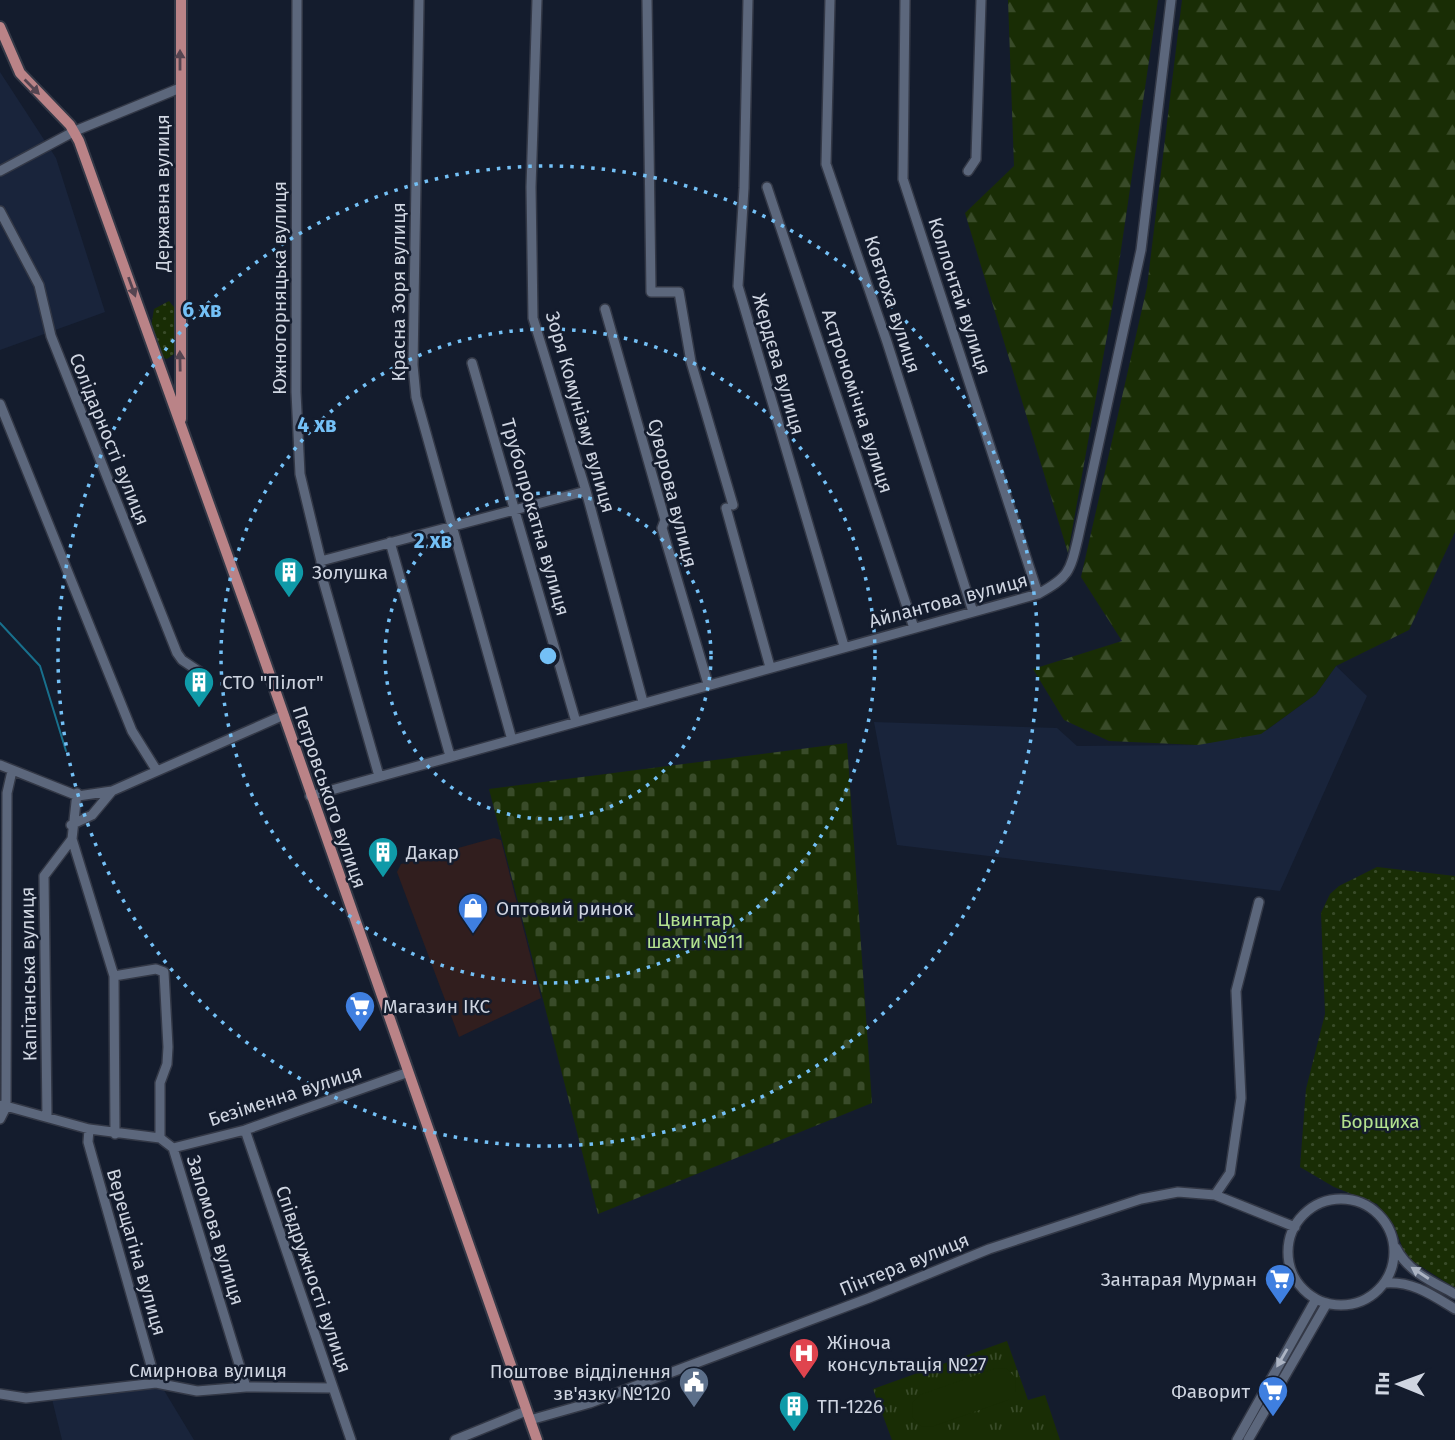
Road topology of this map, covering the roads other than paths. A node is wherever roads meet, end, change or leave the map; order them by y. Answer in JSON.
{"nodes":[{"id":1,"x":181,"y":0,"type":"edge"},
{"id":2,"x":297,"y":0,"type":"edge"},
{"id":3,"x":419,"y":0,"type":"edge"},
{"id":4,"x":537,"y":0,"type":"edge"},
{"id":5,"x":647,"y":0,"type":"edge"},
{"id":6,"x":748,"y":0,"type":"edge"},
{"id":7,"x":830,"y":0,"type":"edge"},
{"id":8,"x":905,"y":0,"type":"edge"},
{"id":9,"x":981,"y":0,"type":"edge"},
{"id":10,"x":1171,"y":0,"type":"edge"},
{"id":11,"x":0,"y":27,"type":"edge"},
{"id":12,"x":180,"y":88,"type":"junction"},
{"id":13,"x":75,"y":131,"type":"junction"},
{"id":14,"x":0,"y":171,"type":"edge"},
{"id":15,"x":968,"y":172,"type":"dead end"},
{"id":16,"x":767,"y":187,"type":"dead end"},
{"id":17,"x":0,"y":211,"type":"edge"},
{"id":18,"x":605,"y":309,"type":"dead end"},
{"id":19,"x":472,"y":363,"type":"dead end"},
{"id":20,"x":0,"y":404,"type":"edge"},
{"id":21,"x":181,"y":429,"type":"junction"},
{"id":22,"x":586,"y":491,"type":"junction"},
{"id":23,"x":516,"y":508,"type":"junction"},
{"id":24,"x":451,"y":524,"type":"junction"},
{"id":25,"x":390,"y":542,"type":"junction"},
{"id":26,"x":321,"y":561,"type":"junction"},
{"id":27,"x":1038,"y":594,"type":"junction"},
{"id":28,"x":973,"y":612,"type":"junction"},
{"id":29,"x":914,"y":628,"type":"junction"},
{"id":30,"x":844,"y":646,"type":"junction"},
{"id":31,"x":770,"y":667,"type":"junction"},
{"id":32,"x":200,"y":672,"type":"dead end"},
{"id":33,"x":708,"y":684,"type":"junction"},
{"id":34,"x":643,"y":702,"type":"junction"},
{"id":35,"x":284,"y":715,"type":"junction"},
{"id":36,"x":576,"y":722,"type":"junction"},
{"id":37,"x":512,"y":740,"type":"junction"},
{"id":38,"x":450,"y":756,"type":"junction"},
{"id":39,"x":0,"y":765,"type":"edge"},
{"id":40,"x":12,"y":771,"type":"junction"},
{"id":41,"x":158,"y":771,"type":"junction"},
{"id":42,"x":379,"y":776,"type":"junction"},
{"id":43,"x":112,"y":791,"type":"junction"},
{"id":44,"x":77,"y":793,"type":"junction"},
{"id":45,"x":310,"y":796,"type":"junction"},
{"id":46,"x":71,"y":825,"type":"junction"},
{"id":47,"x":72,"y":839,"type":"junction"},
{"id":48,"x":1259,"y":902,"type":"dead end"},
{"id":49,"x":114,"y":976,"type":"junction"},
{"id":50,"x":407,"y":1073,"type":"junction"},
{"id":51,"x":3,"y":1106,"type":"edge"},
{"id":52,"x":47,"y":1117,"type":"junction"},
{"id":53,"x":0,"y":1119,"type":"edge"},
{"id":54,"x":89,"y":1129,"type":"junction"},
{"id":55,"x":245,"y":1130,"type":"junction"},
{"id":56,"x":115,"y":1134,"type":"junction"},
{"id":57,"x":160,"y":1138,"type":"junction"},
{"id":58,"x":173,"y":1148,"type":"junction"},
{"id":59,"x":1216,"y":1195,"type":"junction"},
{"id":60,"x":1295,"y":1227,"type":"junction"},
{"id":61,"x":1394,"y":1243,"type":"junction"},
{"id":62,"x":1385,"y":1283,"type":"junction"},
{"id":63,"x":1455,"y":1294,"type":"edge"},
{"id":64,"x":1316,"y":1299,"type":"junction"},
{"id":65,"x":1326,"y":1303,"type":"junction"},
{"id":66,"x":1455,"y":1309,"type":"edge"},
{"id":67,"x":156,"y":1384,"type":"junction"},
{"id":68,"x":246,"y":1387,"type":"junction"},
{"id":69,"x":333,"y":1388,"type":"junction"},
{"id":70,"x":0,"y":1394,"type":"edge"},
{"id":71,"x":528,"y":1416,"type":"junction"},
{"id":72,"x":1242,"y":1439,"type":"edge"},
{"id":73,"x":351,"y":1440,"type":"edge"},
{"id":74,"x":455,"y":1440,"type":"edge"},
{"id":75,"x":537,"y":1440,"type":"edge"}],
"edges":[{"from":12,"to":1,"type":"main road","name":"Державна вулиця","one_way":true},
{"from":2,"to":26,"type":"street","name":"Южногорняцька вулиця"},
{"from":3,"to":24,"type":"street","name":"Красна Зоря вулиця"},
{"from":4,"to":22,"type":"street","name":"Зоря Комунізму вулиця"},
{"from":5,"to":31,"type":"street"},
{"from":6,"to":30,"type":"street","name":"Жердєва вулиця"},
{"from":7,"to":28,"type":"street","name":"Ковтюха вулиця"},
{"from":8,"to":27,"type":"street","name":"Коллонтай вулиця"},
{"from":9,"to":15,"type":"street"},
{"from":10,"to":27,"type":"street","name":"Айлантова вулиця"},
{"from":11,"to":13,"type":"main road","name":"Петровського вулиця","one_way":true},
{"from":12,"to":13,"type":"street"},
{"from":21,"to":12,"type":"main road","name":"Державна вулиця","one_way":true},
{"from":13,"to":14,"type":"street"},
{"from":13,"to":21,"type":"main road","name":"Петровського вулиця","one_way":true},
{"from":16,"to":29,"type":"street","name":"Астрономічна вулиця"},
{"from":17,"to":32,"type":"street","name":"Солідарності вулиця"},
{"from":18,"to":33,"type":"street","name":"Суворова вулиця"},
{"from":19,"to":23,"type":"street","name":"Трубопрокатна вулиця"},
{"from":20,"to":41,"type":"street"},
{"from":21,"to":35,"type":"main road","name":"Петровського вулиця"},
{"from":22,"to":23,"type":"street"},
{"from":22,"to":34,"type":"street","name":"Зоря Комунізму вулиця"},
{"from":23,"to":24,"type":"street"},
{"from":23,"to":36,"type":"street","name":"Трубопрокатна вулиця"},
{"from":24,"to":25,"type":"street"},
{"from":24,"to":37,"type":"street","name":"Красна Зоря вулиця"},
{"from":25,"to":26,"type":"street"},
{"from":25,"to":38,"type":"street"},
{"from":26,"to":42,"type":"street","name":"Южногорняцька вулиця"},
{"from":27,"to":28,"type":"street","name":"Айлантова вулиця"},
{"from":28,"to":29,"type":"street","name":"Айлантова вулиця"},
{"from":29,"to":30,"type":"street","name":"Айлантова вулиця"},
{"from":30,"to":31,"type":"street","name":"Айлантова вулиця"},
{"from":31,"to":33,"type":"street","name":"Айлантова вулиця"},
{"from":33,"to":34,"type":"street","name":"Айлантова вулиця"},
{"from":34,"to":36,"type":"street","name":"Айлантова вулиця"},
{"from":35,"to":41,"type":"street"},
{"from":35,"to":45,"type":"main road","name":"Петровського вулиця"},
{"from":36,"to":37,"type":"street","name":"Айлантова вулиця"},
{"from":37,"to":38,"type":"street","name":"Айлантова вулиця"},
{"from":38,"to":42,"type":"street","name":"Айлантова вулиця"},
{"from":39,"to":40,"type":"street"},
{"from":40,"to":44,"type":"street"},
{"from":40,"to":51,"type":"street"},
{"from":41,"to":43,"type":"street"},
{"from":42,"to":45,"type":"street","name":"Айлантова вулиця"},
{"from":43,"to":44,"type":"street"},
{"from":43,"to":46,"type":"street"},
{"from":44,"to":46,"type":"street"},
{"from":45,"to":50,"type":"main road","name":"Петровського вулиця"},
{"from":46,"to":47,"type":"street"},
{"from":47,"to":49,"type":"street"},
{"from":47,"to":52,"type":"street","name":"Капітанська вулиця"},
{"from":48,"to":59,"type":"street"},
{"from":49,"to":56,"type":"street"},
{"from":49,"to":57,"type":"street"},
{"from":50,"to":55,"type":"street","name":"Безіменна вулиця"},
{"from":50,"to":71,"type":"main road","name":"Петровського вулиця"},
{"from":51,"to":52,"type":"street"},
{"from":51,"to":53,"type":"street"},
{"from":52,"to":54,"type":"street"},
{"from":54,"to":56,"type":"street"},
{"from":54,"to":67,"type":"street","name":"Верещагіна вулиця"},
{"from":55,"to":58,"type":"street","name":"Безіменна вулиця"},
{"from":55,"to":69,"type":"street","name":"Співдружності вулиця"},
{"from":56,"to":57,"type":"street"},
{"from":57,"to":58,"type":"street","name":"Заломова вулиця"},
{"from":58,"to":68,"type":"street","name":"Заломова вулиця"},
{"from":59,"to":60,"type":"street","name":"Пінтера вулиця"},
{"from":59,"to":71,"type":"street","name":"Пінтера вулиця"},
{"from":60,"to":61,"type":"street"},
{"from":60,"to":64,"type":"street"},
{"from":61,"to":62,"type":"street"},
{"from":63,"to":61,"type":"street","one_way":true},
{"from":62,"to":65,"type":"street"},
{"from":62,"to":66,"type":"street"},
{"from":64,"to":65,"type":"street"},
{"from":64,"to":72,"type":"street","one_way":true},
{"from":65,"to":72,"type":"street"},
{"from":67,"to":68,"type":"street","name":"Смирнова вулиця"},
{"from":67,"to":70,"type":"street","name":"Смирнова вулиця"},
{"from":68,"to":69,"type":"street","name":"Смирнова вулиця"},
{"from":69,"to":73,"type":"street","name":"Співдружності вулиця"},
{"from":71,"to":74,"type":"street","name":"Пінтера вулиця"},
{"from":71,"to":75,"type":"main road","name":"Петровського вулиця"}]}
